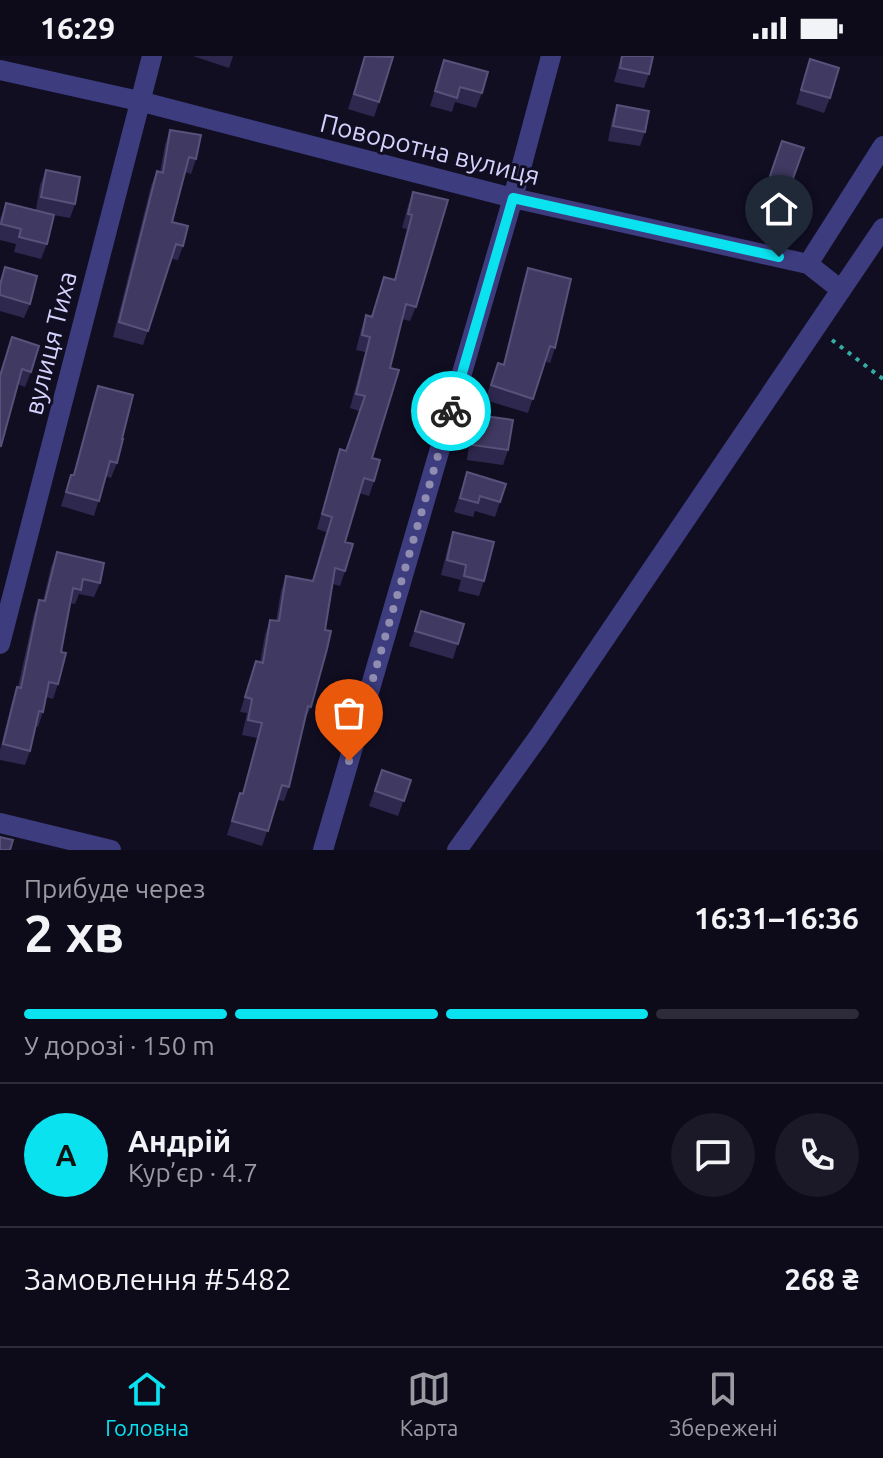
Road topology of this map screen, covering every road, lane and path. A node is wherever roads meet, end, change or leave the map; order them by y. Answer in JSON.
{"nodes":[{"id":1,"x":152,"y":56,"type":"edge"},
{"id":2,"x":551,"y":56,"type":"edge"},
{"id":3,"x":0,"y":70,"type":"edge"},
{"id":4,"x":139,"y":101,"type":"junction"},
{"id":5,"x":883,"y":146,"type":"edge"},
{"id":6,"x":513,"y":198,"type":"junction"},
{"id":7,"x":883,"y":228,"type":"edge"},
{"id":8,"x":808,"y":264,"type":"junction"},
{"id":9,"x":841,"y":290,"type":"junction"},
{"id":10,"x":815,"y":326,"type":"junction"},
{"id":11,"x":883,"y":379,"type":"edge"},
{"id":12,"x":0,"y":644,"type":"edge"},
{"id":13,"x":0,"y":823,"type":"edge"},
{"id":14,"x":111,"y":850,"type":"edge"},
{"id":15,"x":323,"y":850,"type":"edge"},
{"id":16,"x":457,"y":850,"type":"edge"}],
"edges":[{"from":1,"to":4,"type":"street","name":"вулиця Тиха"},
{"from":2,"to":6,"type":"street"},
{"from":3,"to":4,"type":"street","name":"Поворотна вулиця"},
{"from":4,"to":6,"type":"street","name":"Поворотна вулиця"},
{"from":4,"to":12,"type":"street","name":"вулиця Тиха"},
{"from":5,"to":8,"type":"street"},
{"from":6,"to":8,"type":"street","name":"Поворотна вулиця"},
{"from":6,"to":15,"type":"street"},
{"from":7,"to":9,"type":"street"},
{"from":8,"to":9,"type":"street","name":"Поворотна вулиця"},
{"from":9,"to":10,"type":"street"},
{"from":10,"to":11,"type":"path"},
{"from":10,"to":16,"type":"street"},
{"from":13,"to":14,"type":"street"}]}
